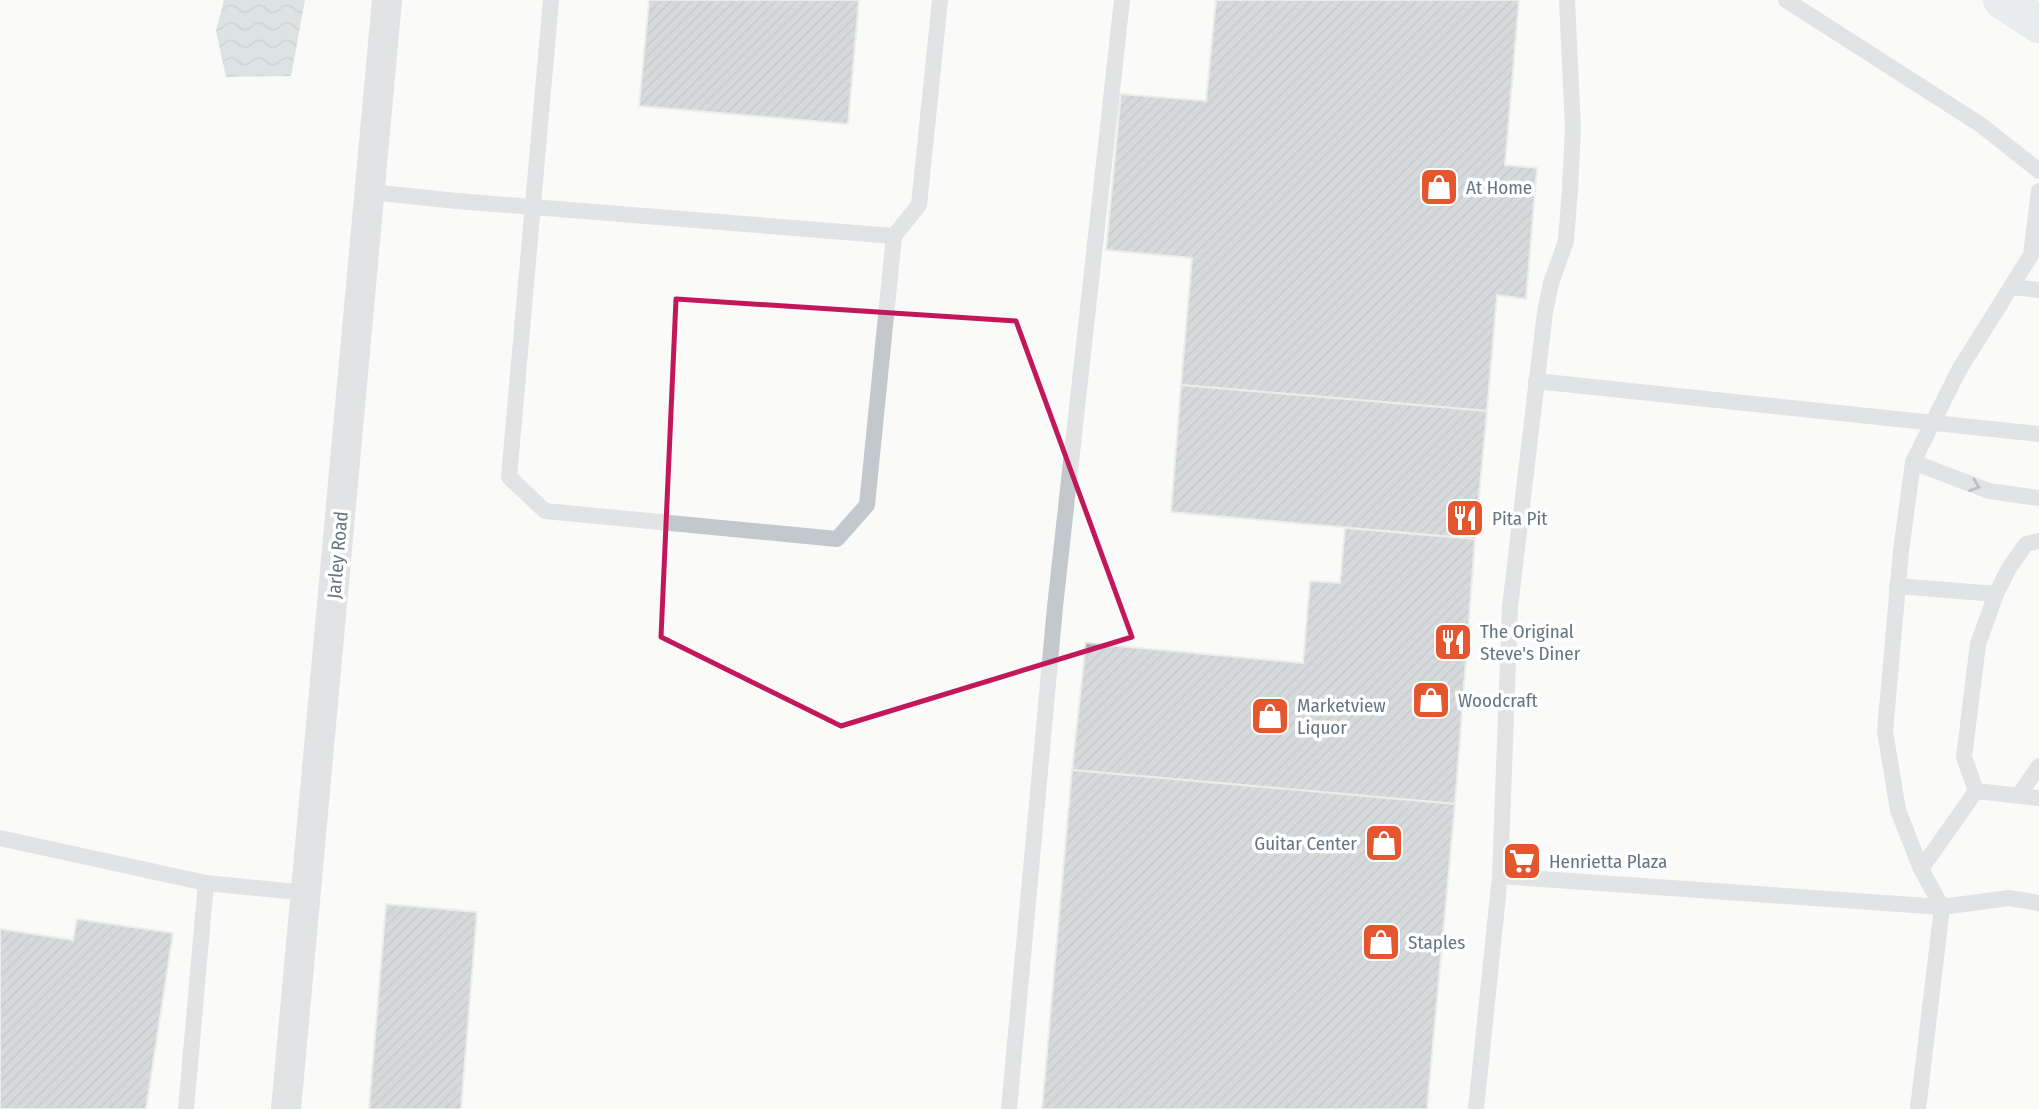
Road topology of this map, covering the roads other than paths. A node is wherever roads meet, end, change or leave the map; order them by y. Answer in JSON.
{"nodes":[{"id":1,"x":387,"y":0,"type":"edge"},
{"id":2,"x":551,"y":0,"type":"edge"},
{"id":3,"x":940,"y":0,"type":"edge"},
{"id":4,"x":1122,"y":0,"type":"edge"},
{"id":5,"x":1567,"y":0,"type":"edge"},
{"id":6,"x":1786,"y":0,"type":"edge"},
{"id":7,"x":2002,"y":0,"type":"edge"},
{"id":8,"x":2039,"y":23,"type":"edge"},
{"id":9,"x":2039,"y":172,"type":"edge"},
{"id":10,"x":2039,"y":191,"type":"edge"},
{"id":11,"x":370,"y":192,"type":"junction"},
{"id":12,"x":531,"y":208,"type":"junction"},
{"id":13,"x":894,"y":236,"type":"junction"},
{"id":14,"x":2011,"y":287,"type":"junction"},
{"id":15,"x":2039,"y":290,"type":"edge"},
{"id":16,"x":1536,"y":381,"type":"junction"},
{"id":17,"x":1933,"y":422,"type":"junction"},
{"id":18,"x":2039,"y":434,"type":"edge"},
{"id":19,"x":1913,"y":462,"type":"junction"},
{"id":20,"x":2039,"y":498,"type":"edge"},
{"id":21,"x":2039,"y":541,"type":"edge"},
{"id":22,"x":1898,"y":586,"type":"junction"},
{"id":23,"x":1996,"y":594,"type":"junction"},
{"id":24,"x":2039,"y":766,"type":"edge"},
{"id":25,"x":1976,"y":790,"type":"junction"},
{"id":26,"x":2019,"y":795,"type":"junction"},
{"id":27,"x":2039,"y":798,"type":"edge"},
{"id":28,"x":0,"y":838,"type":"edge"},
{"id":29,"x":1921,"y":869,"type":"junction"},
{"id":30,"x":1500,"y":876,"type":"junction"},
{"id":31,"x":206,"y":883,"type":"junction"},
{"id":32,"x":307,"y":893,"type":"junction"},
{"id":33,"x":2039,"y":903,"type":"edge"},
{"id":34,"x":1942,"y":907,"type":"junction"},
{"id":35,"x":186,"y":1109,"type":"edge"},
{"id":36,"x":286,"y":1109,"type":"edge"},
{"id":37,"x":1009,"y":1109,"type":"edge"},
{"id":38,"x":1476,"y":1109,"type":"edge"},
{"id":39,"x":1918,"y":1109,"type":"edge"}],
"edges":[{"from":1,"to":11,"type":"street","name":"Jarley Road"},
{"from":2,"to":12,"type":"lane"},
{"from":3,"to":13,"type":"lane"},
{"from":4,"to":37,"type":"lane"},
{"from":5,"to":16,"type":"lane"},
{"from":6,"to":9,"type":"lane"},
{"from":7,"to":8,"type":"highway"},
{"from":10,"to":14,"type":"lane"},
{"from":11,"to":12,"type":"lane"},
{"from":11,"to":32,"type":"street","name":"Jarley Road"},
{"from":12,"to":13,"type":"lane"},
{"from":12,"to":13,"type":"lane"},
{"from":14,"to":15,"type":"lane"},
{"from":14,"to":17,"type":"lane"},
{"from":16,"to":17,"type":"lane"},
{"from":16,"to":30,"type":"lane"},
{"from":17,"to":18,"type":"lane"},
{"from":17,"to":19,"type":"lane"},
{"from":19,"to":20,"type":"lane","one_way":true},
{"from":19,"to":22,"type":"lane"},
{"from":21,"to":23,"type":"lane"},
{"from":22,"to":23,"type":"lane"},
{"from":22,"to":29,"type":"lane"},
{"from":23,"to":25,"type":"lane"},
{"from":24,"to":26,"type":"lane"},
{"from":25,"to":26,"type":"lane"},
{"from":25,"to":29,"type":"lane"},
{"from":26,"to":27,"type":"lane"},
{"from":28,"to":31,"type":"lane"},
{"from":29,"to":34,"type":"lane"},
{"from":30,"to":34,"type":"lane"},
{"from":30,"to":38,"type":"lane"},
{"from":31,"to":32,"type":"lane"},
{"from":31,"to":35,"type":"lane"},
{"from":32,"to":36,"type":"street","name":"Jarley Road"},
{"from":33,"to":34,"type":"lane"},
{"from":34,"to":39,"type":"lane"}]}
